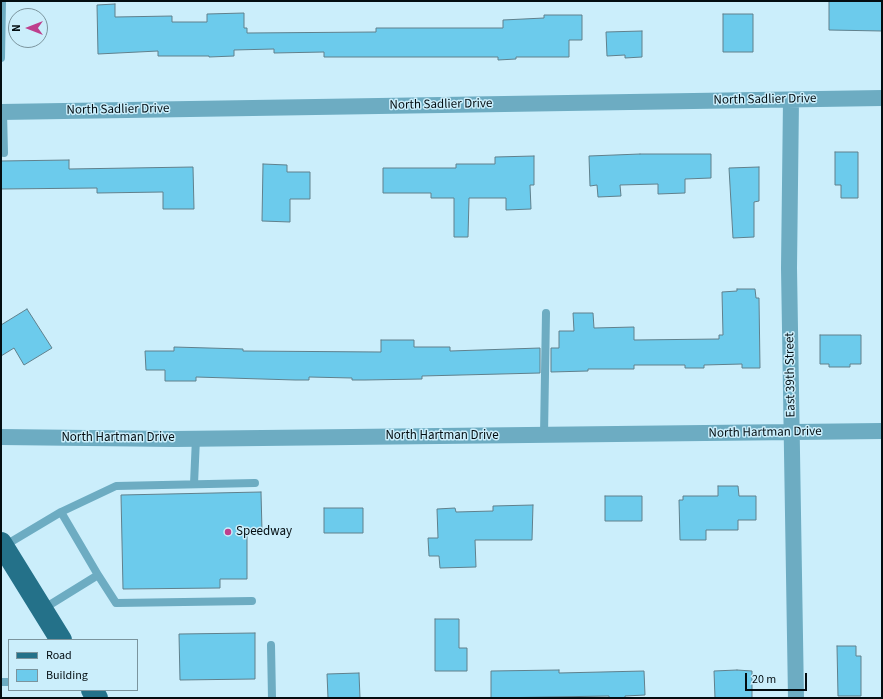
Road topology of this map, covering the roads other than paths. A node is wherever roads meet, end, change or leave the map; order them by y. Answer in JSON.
{"nodes":[{"id":1,"x":2,"y":1,"type":"edge"},
{"id":2,"x":1,"y":58,"type":"edge"},
{"id":3,"x":882,"y":98,"type":"edge"},
{"id":4,"x":791,"y":100,"type":"junction"},
{"id":5,"x":2,"y":112,"type":"edge"},
{"id":6,"x":4,"y":153,"type":"dead end"},
{"id":7,"x":546,"y":314,"type":"dead end"},
{"id":8,"x":882,"y":431,"type":"edge"},
{"id":9,"x":792,"y":433,"type":"junction"},
{"id":10,"x":544,"y":435,"type":"junction"},
{"id":11,"x":1,"y":438,"type":"edge"},
{"id":12,"x":196,"y":438,"type":"junction"},
{"id":13,"x":255,"y":483,"type":"dead end"},
{"id":14,"x":194,"y":484,"type":"junction"},
{"id":15,"x":61,"y":512,"type":"junction"},
{"id":16,"x":2,"y":546,"type":"edge"},
{"id":17,"x":98,"y":575,"type":"junction"},
{"id":18,"x":252,"y":601,"type":"dead end"},
{"id":19,"x":42,"y":609,"type":"junction"},
{"id":20,"x":60,"y":639,"type":"edge"},
{"id":21,"x":271,"y":645,"type":"dead end"},
{"id":22,"x":272,"y":698,"type":"edge"},
{"id":23,"x":796,"y":698,"type":"edge"}],
"edges":[{"from":1,"to":2,"type":"lane"},
{"from":3,"to":4,"type":"street","name":"North Sadlier Drive"},
{"from":4,"to":5,"type":"street","name":"North Sadlier Drive"},
{"from":4,"to":9,"type":"street","name":"East 39th Street"},
{"from":5,"to":6,"type":"lane"},
{"from":7,"to":10,"type":"lane"},
{"from":8,"to":9,"type":"street","name":"North Hartman Drive"},
{"from":9,"to":10,"type":"street","name":"North Hartman Drive"},
{"from":9,"to":23,"type":"street","name":"East 39th Street"},
{"from":10,"to":12,"type":"street","name":"North Hartman Drive"},
{"from":11,"to":12,"type":"street","name":"North Hartman Drive"},
{"from":12,"to":14,"type":"lane"},
{"from":13,"to":14,"type":"lane"},
{"from":14,"to":15,"type":"lane"},
{"from":15,"to":16,"type":"lane"},
{"from":15,"to":17,"type":"lane"},
{"from":16,"to":19,"type":"main road"},
{"from":17,"to":18,"type":"lane"},
{"from":17,"to":19,"type":"lane"},
{"from":19,"to":20,"type":"main road"},
{"from":21,"to":22,"type":"lane"}]}
